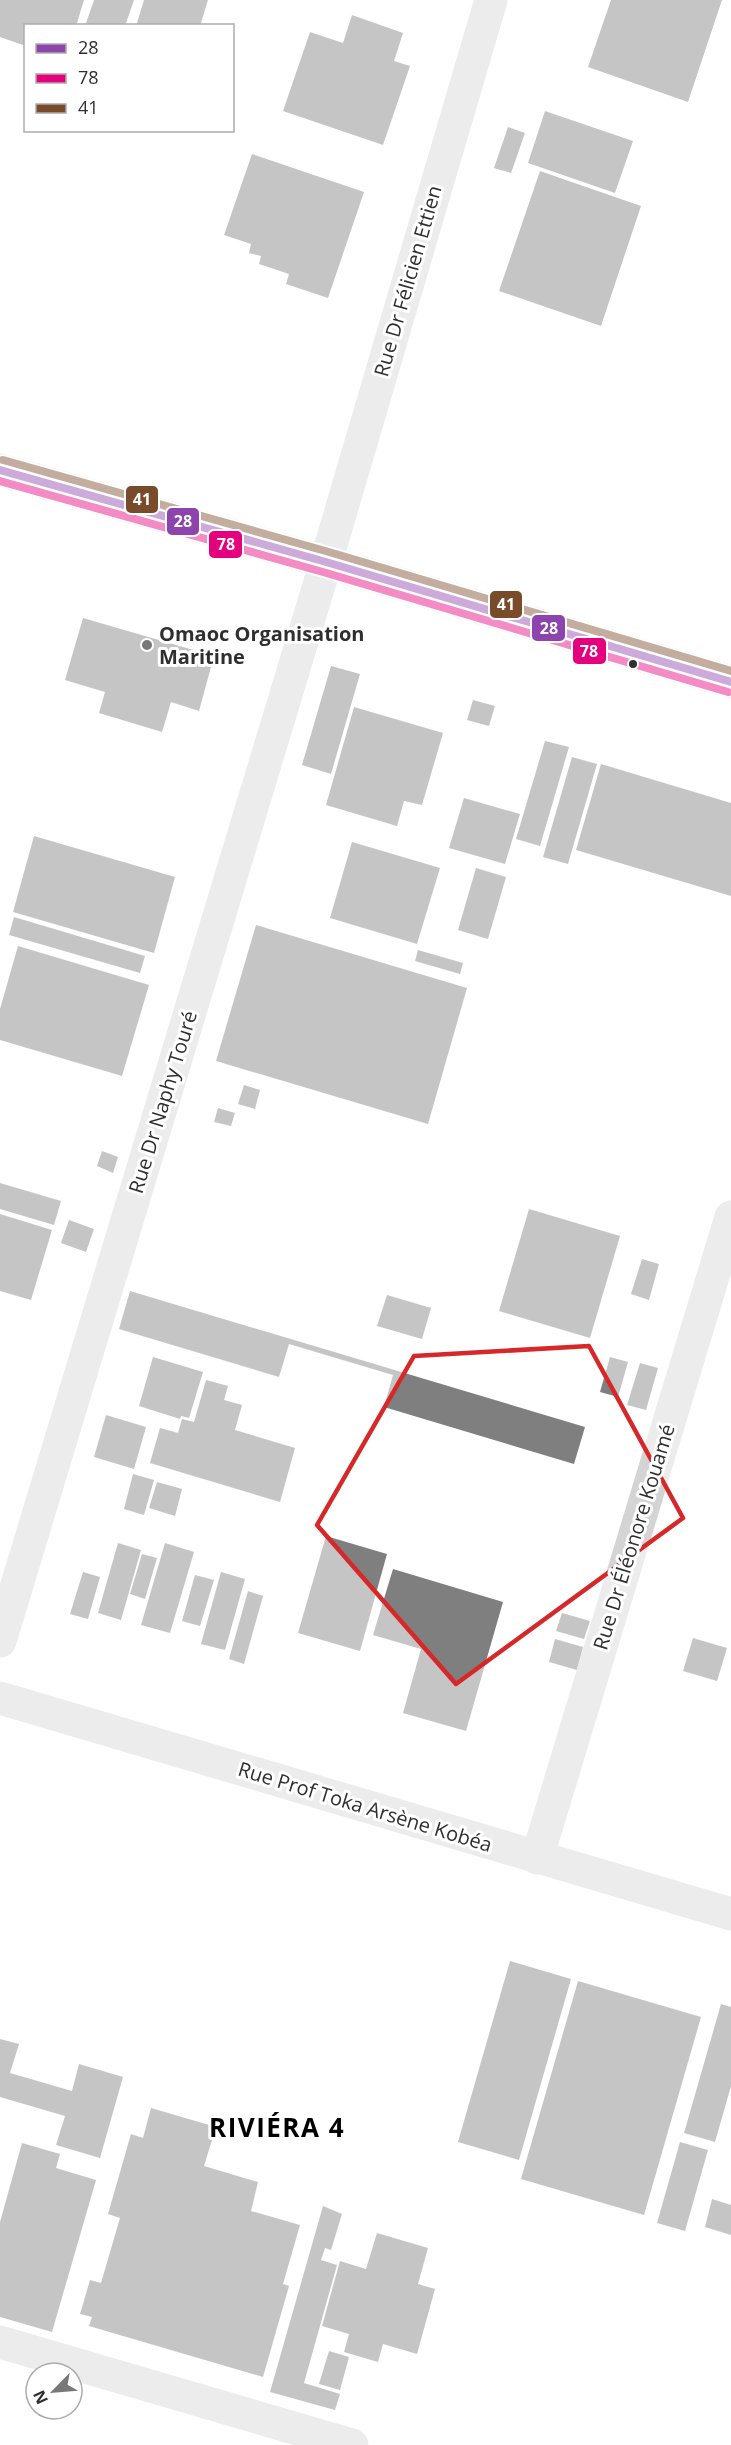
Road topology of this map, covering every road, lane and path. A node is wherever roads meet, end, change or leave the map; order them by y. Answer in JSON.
{"nodes":[{"id":1,"x":491,"y":0,"type":"edge"},
{"id":2,"x":0,"y":470,"type":"edge"},
{"id":3,"x":326,"y":562,"type":"junction"},
{"id":4,"x":731,"y":682,"type":"edge"},
{"id":5,"x":731,"y":1217,"type":"edge"},
{"id":6,"x":0,"y":1641,"type":"edge"},
{"id":7,"x":0,"y":1698,"type":"edge"},
{"id":8,"x":537,"y":1858,"type":"junction"},
{"id":9,"x":731,"y":1914,"type":"edge"},
{"id":10,"x":0,"y":2342,"type":"edge"},
{"id":11,"x":352,"y":2445,"type":"edge"}],
"edges":[{"from":1,"to":3,"type":"street","name":"Rue Dr Félicien Ettien"},
{"from":2,"to":3,"type":"main road"},
{"from":3,"to":4,"type":"main road"},
{"from":3,"to":6,"type":"street","name":"Rue Dr Naphy Touré"},
{"from":5,"to":8,"type":"street","name":"Rue Dr Éléonore Kouamé"},
{"from":7,"to":8,"type":"street","name":"Rue Prof Toka Arsène Kobéa"},
{"from":8,"to":9,"type":"street","name":"Rue Prof Toka Arsène Kobéa"},
{"from":10,"to":11,"type":"street"}]}
